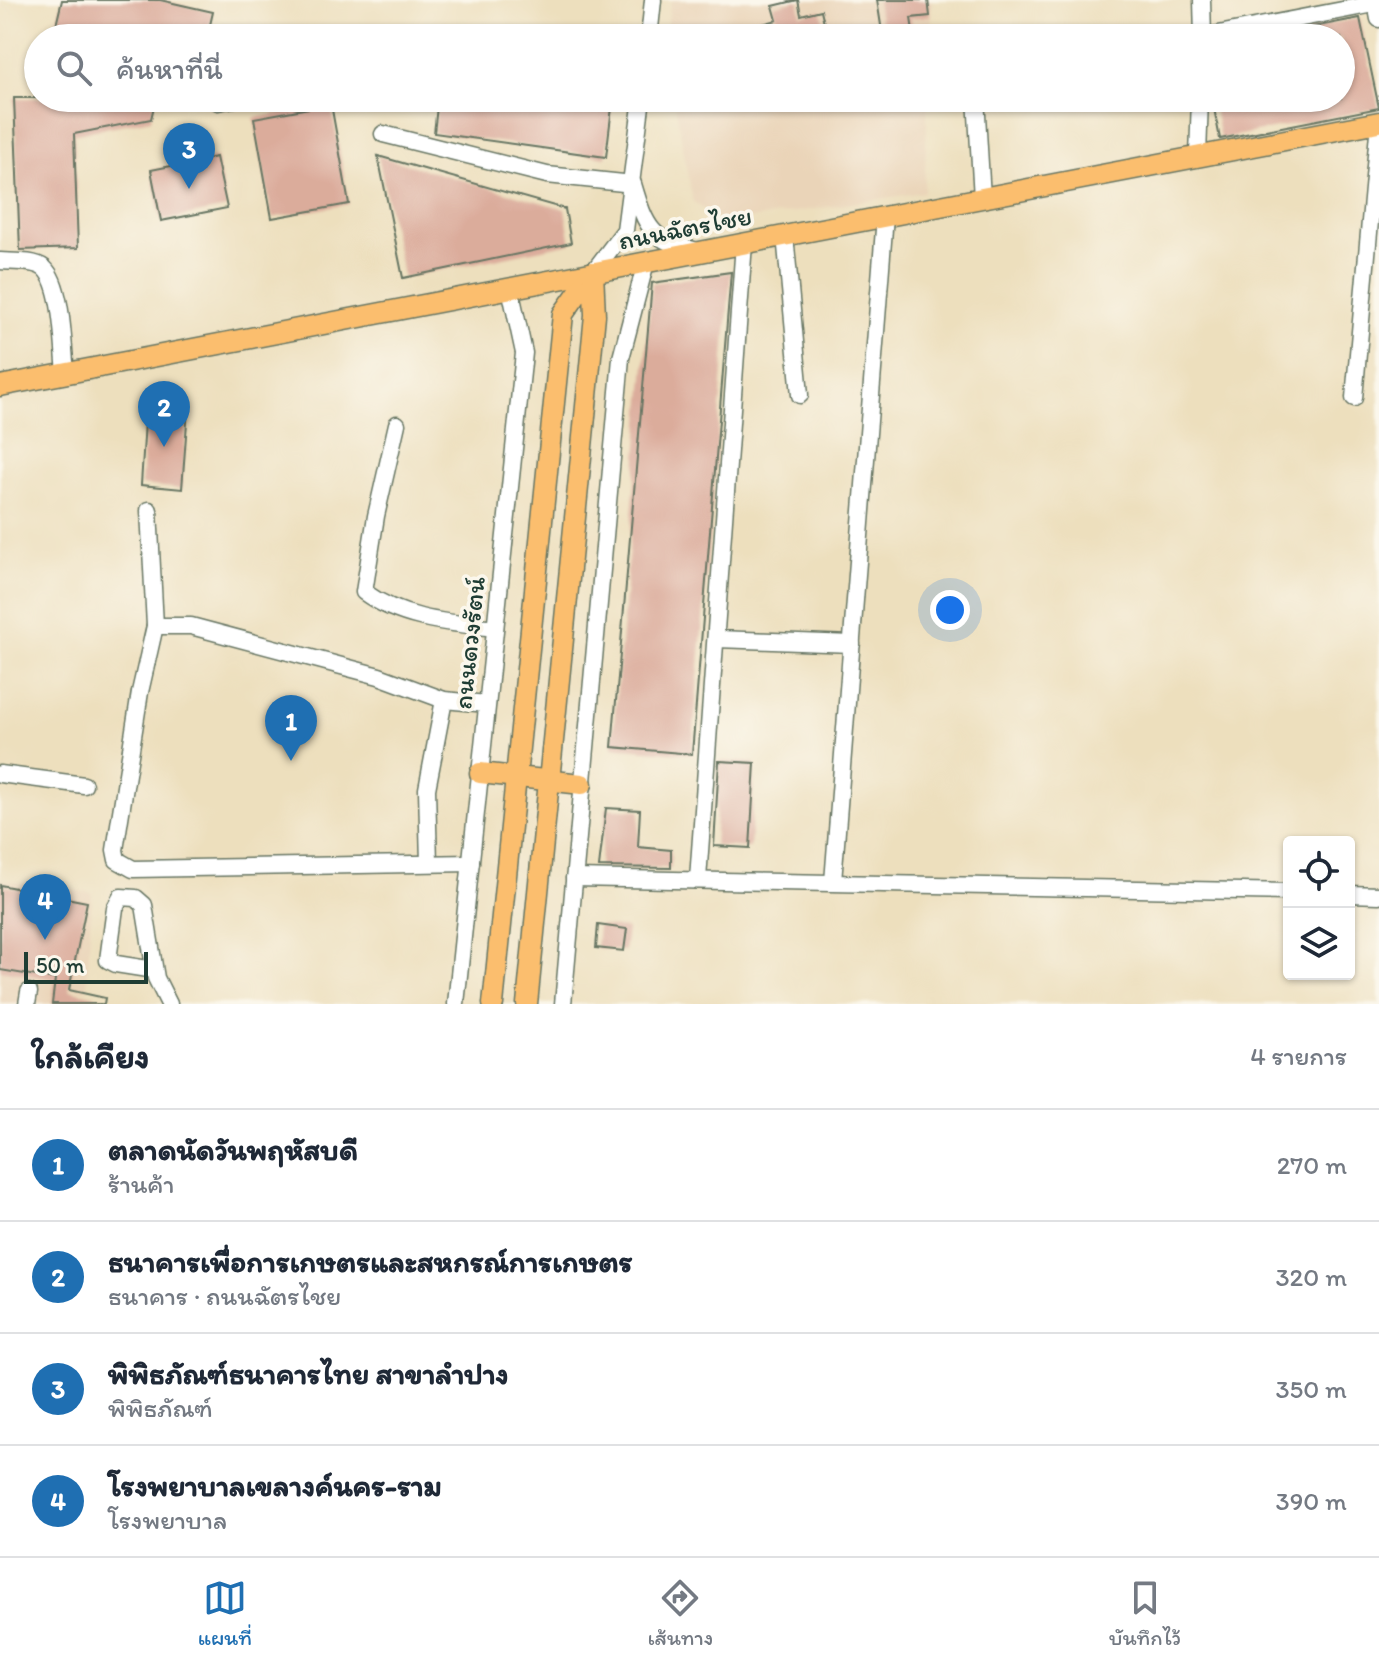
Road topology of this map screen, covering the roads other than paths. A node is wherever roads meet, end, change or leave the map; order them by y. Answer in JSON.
{"nodes":[{"id":1,"x":653,"y":0,"type":"edge"},
{"id":2,"x":1202,"y":0,"type":"edge"},
{"id":3,"x":1319,"y":7,"type":"edge"},
{"id":4,"x":1378,"y":8,"type":"edge"},
{"id":5,"x":650,"y":24,"type":"edge"},
{"id":6,"x":1203,"y":24,"type":"edge"},
{"id":7,"x":1255,"y":24,"type":"edge"},
{"id":8,"x":641,"y":112,"type":"edge"},
{"id":9,"x":977,"y":112,"type":"edge"},
{"id":10,"x":1200,"y":112,"type":"edge"},
{"id":11,"x":1379,"y":122,"type":"edge"},
{"id":12,"x":383,"y":134,"type":"dead end"},
{"id":13,"x":1198,"y":156,"type":"junction"},
{"id":14,"x":633,"y":184,"type":"junction"},
{"id":15,"x":982,"y":198,"type":"junction"},
{"id":16,"x":885,"y":216,"type":"junction"},
{"id":17,"x":785,"y":235,"type":"junction"},
{"id":18,"x":744,"y":243,"type":"junction"},
{"id":19,"x":700,"y":252,"type":"junction"},
{"id":20,"x":0,"y":261,"type":"edge"},
{"id":21,"x":646,"y":262,"type":"junction"},
{"id":22,"x":593,"y":272,"type":"junction"},
{"id":23,"x":510,"y":288,"type":"junction"},
{"id":24,"x":66,"y":373,"type":"junction"},
{"id":25,"x":0,"y":386,"type":"edge"},
{"id":26,"x":800,"y":395,"type":"dead end"},
{"id":27,"x":1354,"y":398,"type":"dead end"},
{"id":28,"x":397,"y":424,"type":"dead end"},
{"id":29,"x":149,"y":510,"type":"dead end"},
{"id":30,"x":155,"y":626,"type":"junction"},
{"id":31,"x":495,"y":628,"type":"junction"},
{"id":32,"x":716,"y":639,"type":"junction"},
{"id":33,"x":852,"y":644,"type":"junction"},
{"id":34,"x":444,"y":700,"type":"junction"},
{"id":35,"x":487,"y":704,"type":"junction"},
{"id":36,"x":480,"y":773,"type":"junction"},
{"id":37,"x":0,"y":774,"type":"edge"},
{"id":38,"x":516,"y":777,"type":"junction"},
{"id":39,"x":548,"y":780,"type":"junction"},
{"id":40,"x":582,"y":784,"type":"junction"},
{"id":41,"x":84,"y":785,"type":"dead end"},
{"id":42,"x":429,"y":863,"type":"junction"},
{"id":43,"x":471,"y":863,"type":"junction"},
{"id":44,"x":574,"y":878,"type":"junction"},
{"id":45,"x":698,"y":879,"type":"junction"},
{"id":46,"x":833,"y":882,"type":"junction"},
{"id":47,"x":1283,"y":892,"type":"edge"},
{"id":48,"x":1355,"y":894,"type":"edge"},
{"id":49,"x":1379,"y":895,"type":"edge"},
{"id":50,"x":154,"y":970,"type":"junction"},
{"id":51,"x":169,"y":1004,"type":"edge"},
{"id":52,"x":456,"y":1004,"type":"edge"},
{"id":53,"x":493,"y":1004,"type":"edge"},
{"id":54,"x":527,"y":1004,"type":"edge"},
{"id":55,"x":563,"y":1004,"type":"edge"}],
"edges":[{"from":1,"to":5,"type":"street"},
{"from":2,"to":6,"type":"street"},
{"from":3,"to":4,"type":"street"},
{"from":3,"to":7,"type":"street"},
{"from":8,"to":14,"type":"street"},
{"from":9,"to":15,"type":"street"},
{"from":10,"to":13,"type":"street"},
{"from":11,"to":13,"type":"main road","name":"ถนนฉัตรไชย"},
{"from":11,"to":27,"type":"street"},
{"from":12,"to":14,"type":"street"},
{"from":13,"to":15,"type":"main road","name":"ถนนฉัตรไชย"},
{"from":14,"to":19,"type":"street"},
{"from":14,"to":22,"type":"street"},
{"from":15,"to":16,"type":"main road","name":"ถนนฉัตรไชย"},
{"from":16,"to":17,"type":"main road","name":"ถนนฉัตรไชย"},
{"from":16,"to":33,"type":"street"},
{"from":17,"to":18,"type":"main road","name":"ถนนฉัตรไชย"},
{"from":17,"to":26,"type":"street"},
{"from":18,"to":19,"type":"main road","name":"ถนนฉัตรไชย"},
{"from":18,"to":32,"type":"street"},
{"from":19,"to":21,"type":"main road","name":"ถนนฉัตรไชย"},
{"from":20,"to":24,"type":"street"},
{"from":21,"to":22,"type":"main road","name":"ถนนฉัตรไชย"},
{"from":21,"to":40,"type":"street"},
{"from":22,"to":23,"type":"main road","name":"ถนนฉัตรไชย"},
{"from":22,"to":38,"type":"main road"},
{"from":22,"to":39,"type":"main road"},
{"from":23,"to":24,"type":"main road","name":"ถนนฉัตรไชย"},
{"from":23,"to":31,"type":"street","name":"ถนนดวงรัตน์"},
{"from":24,"to":25,"type":"main road","name":"ถนนฉัตรไชย"},
{"from":28,"to":31,"type":"street"},
{"from":29,"to":30,"type":"street"},
{"from":30,"to":34,"type":"street"},
{"from":30,"to":42,"type":"street"},
{"from":31,"to":35,"type":"street","name":"ถนนดวงรัตน์"},
{"from":32,"to":33,"type":"street"},
{"from":32,"to":45,"type":"street"},
{"from":33,"to":46,"type":"street"},
{"from":34,"to":35,"type":"street"},
{"from":34,"to":42,"type":"street"},
{"from":35,"to":36,"type":"street","name":"ถนนดวงรัตน์"},
{"from":36,"to":38,"type":"main road"},
{"from":36,"to":43,"type":"street","name":"ถนนดวงรัตน์"},
{"from":37,"to":41,"type":"street"},
{"from":38,"to":39,"type":"main road"},
{"from":38,"to":53,"type":"main road"},
{"from":39,"to":40,"type":"main road"},
{"from":39,"to":54,"type":"main road"},
{"from":40,"to":44,"type":"street"},
{"from":42,"to":43,"type":"street"},
{"from":43,"to":52,"type":"street","name":"ถนนดวงรัตน์"},
{"from":44,"to":45,"type":"street"},
{"from":44,"to":55,"type":"street"},
{"from":45,"to":46,"type":"street"},
{"from":46,"to":47,"type":"street"},
{"from":48,"to":49,"type":"street"},
{"from":50,"to":50,"type":"street"},
{"from":50,"to":51,"type":"street"}]}
